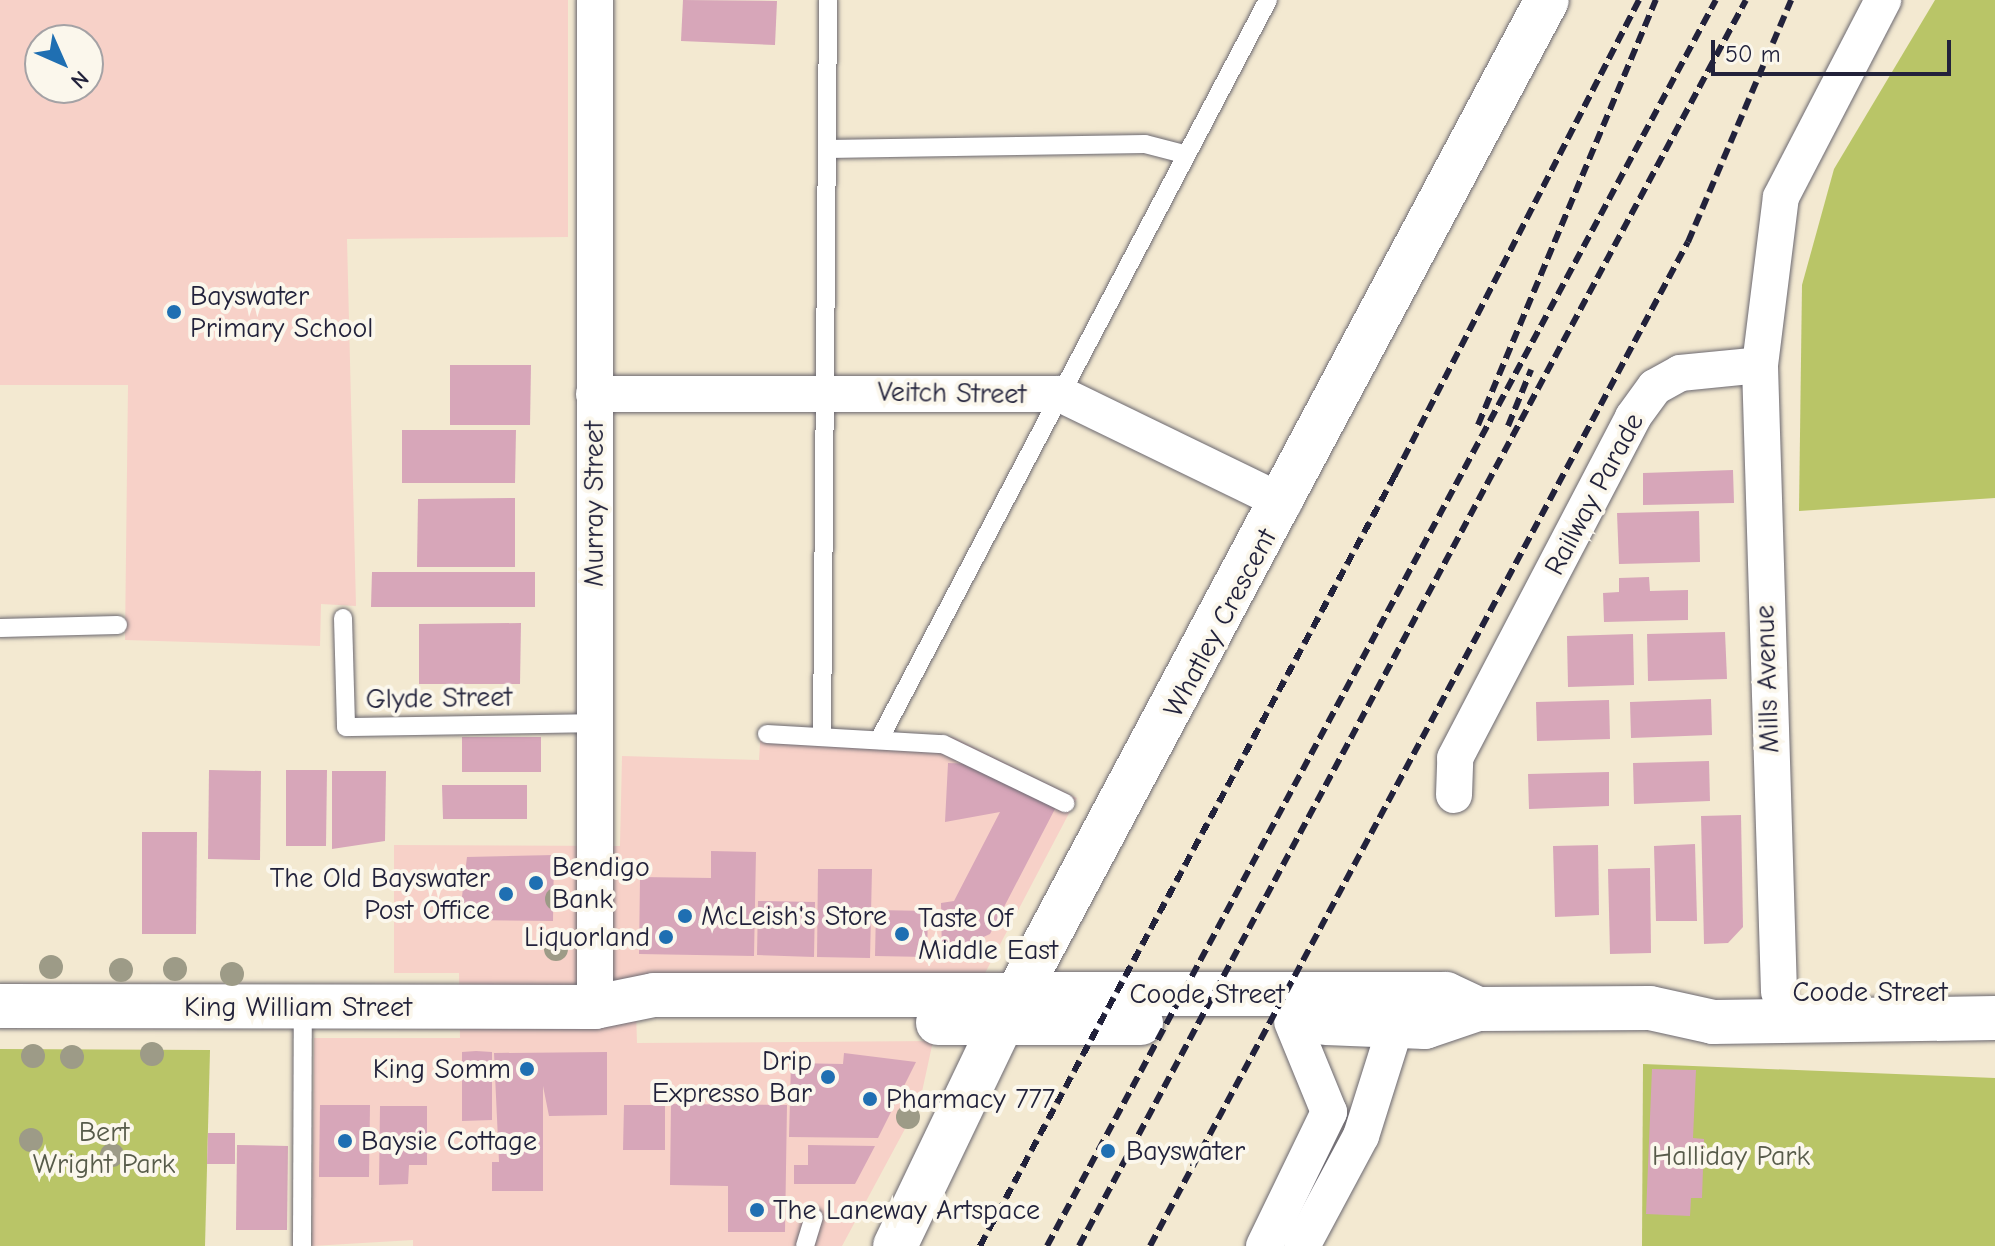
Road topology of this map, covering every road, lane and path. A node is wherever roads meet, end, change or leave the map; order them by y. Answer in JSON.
{"nodes":[{"id":1,"x":595,"y":0,"type":"edge"},
{"id":2,"x":828,"y":0,"type":"edge"},
{"id":3,"x":1268,"y":0,"type":"edge"},
{"id":4,"x":1547,"y":0,"type":"edge"},
{"id":5,"x":1883,"y":0,"type":"edge"},
{"id":6,"x":827,"y":149,"type":"junction"},
{"id":7,"x":1184,"y":154,"type":"junction"},
{"id":8,"x":1760,"y":365,"type":"junction"},
{"id":9,"x":828,"y":390,"type":"junction"},
{"id":10,"x":594,"y":394,"type":"junction"},
{"id":11,"x":1060,"y":394,"type":"junction"},
{"id":12,"x":1284,"y":503,"type":"junction"},
{"id":13,"x":343,"y":618,"type":"dead end"},
{"id":14,"x":118,"y":625,"type":"dead end"},
{"id":15,"x":0,"y":628,"type":"edge"},
{"id":16,"x":594,"y":723,"type":"junction"},
{"id":17,"x":767,"y":734,"type":"dead end"},
{"id":18,"x":822,"y":737,"type":"junction"},
{"id":19,"x":879,"y":740,"type":"junction"},
{"id":20,"x":1454,"y":795,"type":"dead end"},
{"id":21,"x":1065,"y":803,"type":"dead end"},
{"id":22,"x":1779,"y":992,"type":"junction"},
{"id":23,"x":933,"y":994,"type":"joint"},
{"id":24,"x":1995,"y":996,"type":"edge"},
{"id":25,"x":0,"y":1006,"type":"edge"},
{"id":26,"x":595,"y":1007,"type":"junction"},
{"id":27,"x":303,"y":1008,"type":"junction"},
{"id":28,"x":1650,"y":1008,"type":"junction"},
{"id":29,"x":1010,"y":1009,"type":"junction"},
{"id":30,"x":1478,"y":1009,"type":"junction"},
{"id":31,"x":1995,"y":1018,"type":"edge"},
{"id":32,"x":1292,"y":1022,"type":"junction"},
{"id":33,"x":1396,"y":1025,"type":"junction"},
{"id":34,"x":814,"y":1217,"type":"dead end"},
{"id":35,"x":302,"y":1246,"type":"edge"},
{"id":36,"x":805,"y":1246,"type":"edge"},
{"id":37,"x":895,"y":1246,"type":"edge"},
{"id":38,"x":1264,"y":1246,"type":"edge"},
{"id":39,"x":1302,"y":1246,"type":"edge"}],
"edges":[{"from":1,"to":10,"type":"street","name":"Murray Street"},
{"from":2,"to":6,"type":"lane"},
{"from":3,"to":7,"type":"lane"},
{"from":4,"to":12,"type":"main road","name":"Whatley Crescent"},
{"from":5,"to":8,"type":"street"},
{"from":6,"to":7,"type":"lane"},
{"from":6,"to":9,"type":"lane"},
{"from":7,"to":11,"type":"lane"},
{"from":8,"to":20,"type":"street","name":"Railway Parade"},
{"from":8,"to":22,"type":"street","name":"Mills Avenue"},
{"from":9,"to":10,"type":"street","name":"Veitch Street"},
{"from":9,"to":11,"type":"street","name":"Veitch Street"},
{"from":9,"to":18,"type":"lane"},
{"from":10,"to":16,"type":"street","name":"Murray Street"},
{"from":11,"to":12,"type":"street","name":"Veitch Street"},
{"from":11,"to":19,"type":"lane"},
{"from":12,"to":29,"type":"main road","name":"Whatley Crescent"},
{"from":13,"to":16,"type":"lane","name":"Glyde Street"},
{"from":14,"to":15,"type":"lane"},
{"from":16,"to":26,"type":"street","name":"Murray Street"},
{"from":17,"to":18,"type":"lane"},
{"from":18,"to":19,"type":"lane"},
{"from":19,"to":21,"type":"lane"},
{"from":22,"to":24,"type":"main road","name":"Coode Street"},
{"from":22,"to":28,"type":"main road","name":"Coode Street"},
{"from":23,"to":26,"type":"main road","name":"King William Street"},
{"from":23,"to":29,"type":"main road","name":"Coode Street"},
{"from":25,"to":27,"type":"main road","name":"King William Street"},
{"from":26,"to":27,"type":"main road","name":"King William Street"},
{"from":26,"to":29,"type":"main road","name":"King William Street"},
{"from":27,"to":35,"type":"lane"},
{"from":28,"to":30,"type":"main road","name":"Coode Street"},
{"from":28,"to":31,"type":"main road","name":"Coode Street"},
{"from":29,"to":30,"type":"main road","name":"Coode Street"},
{"from":29,"to":32,"type":"main road","name":"Coode Street"},
{"from":29,"to":37,"type":"main road","name":"Whatley Crescent"},
{"from":30,"to":33,"type":"main road","name":"Coode Street"},
{"from":32,"to":33,"type":"main road","name":"Coode Street"},
{"from":32,"to":38,"type":"street"},
{"from":33,"to":39,"type":"street"},
{"from":34,"to":36,"type":"lane"}]}
